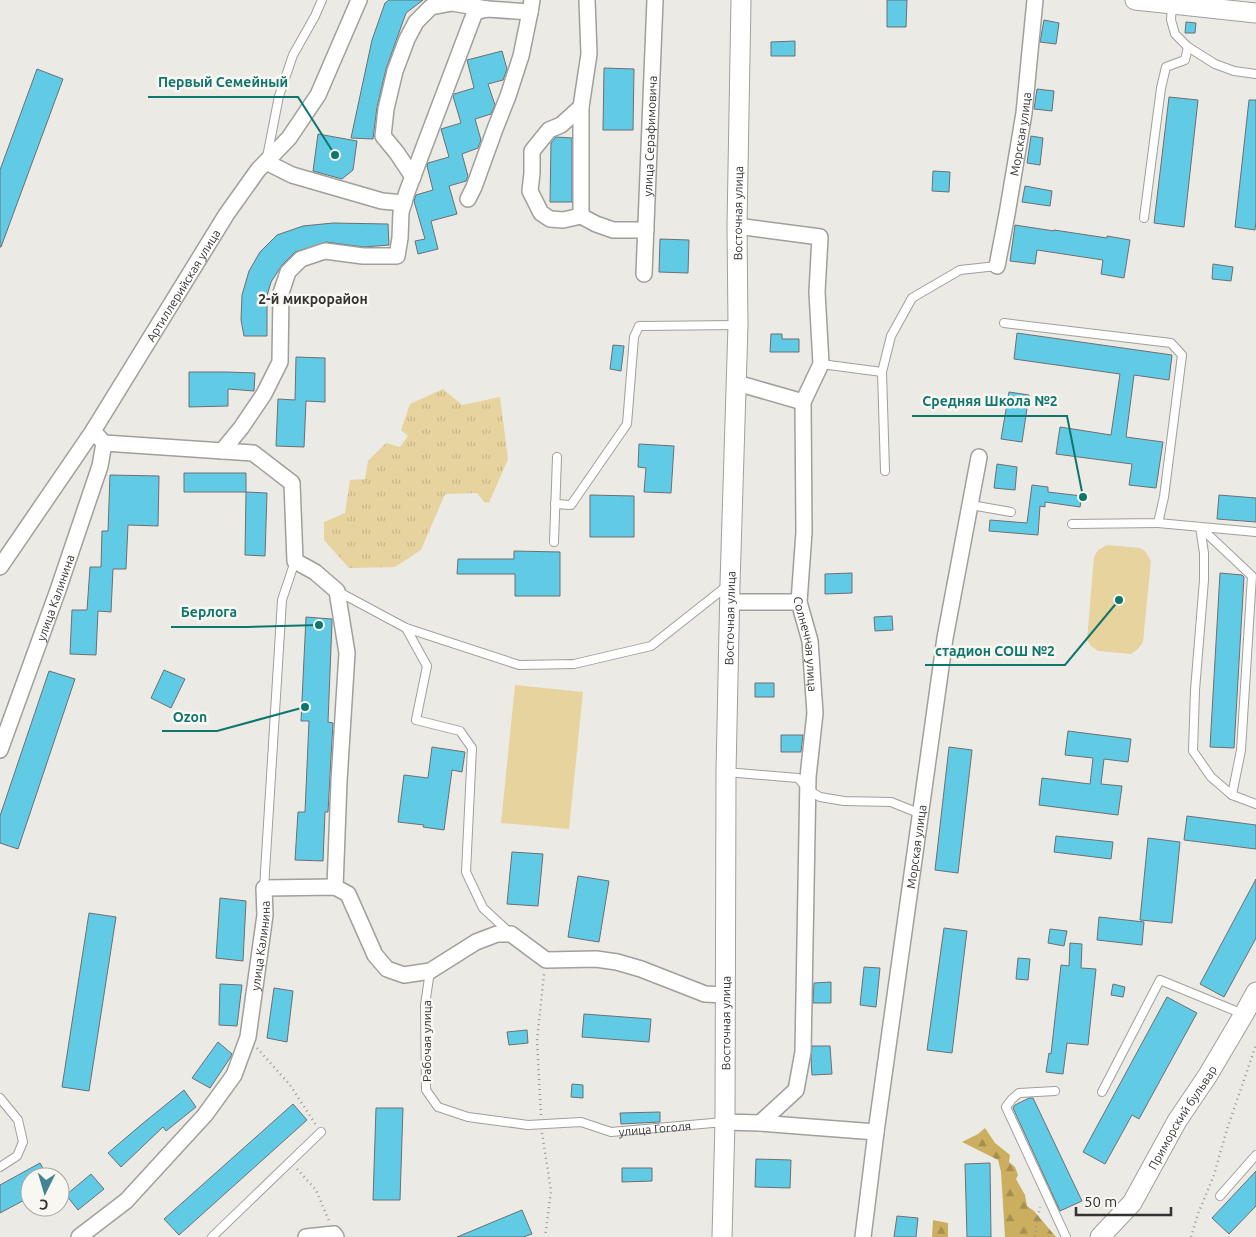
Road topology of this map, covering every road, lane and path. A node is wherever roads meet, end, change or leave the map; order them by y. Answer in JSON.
{"nodes":[{"id":1,"x":322,"y":0,"type":"edge"},
{"id":2,"x":359,"y":0,"type":"edge"},
{"id":3,"x":587,"y":0,"type":"edge"},
{"id":4,"x":655,"y":0,"type":"edge"},
{"id":5,"x":741,"y":0,"type":"edge"},
{"id":6,"x":1035,"y":0,"type":"edge"},
{"id":7,"x":1139,"y":0,"type":"edge"},
{"id":8,"x":1172,"y":4,"type":"junction"},
{"id":9,"x":531,"y":6,"type":"edge"},
{"id":10,"x":487,"y":8,"type":"junction"},
{"id":11,"x":1256,"y":13,"type":"edge"},
{"id":12,"x":1188,"y":47,"type":"junction"},
{"id":13,"x":1256,"y":74,"type":"edge"},
{"id":14,"x":581,"y":107,"type":"junction"},
{"id":15,"x":266,"y":162,"type":"junction"},
{"id":16,"x":413,"y":177,"type":"junction"},
{"id":17,"x":468,"y":199,"type":"dead end"},
{"id":18,"x":404,"y":203,"type":"junction"},
{"id":19,"x":581,"y":216,"type":"junction"},
{"id":20,"x":1144,"y":218,"type":"dead end"},
{"id":21,"x":737,"y":226,"type":"junction"},
{"id":22,"x":646,"y":230,"type":"junction"},
{"id":23,"x":997,"y":266,"type":"joint"},
{"id":24,"x":644,"y":274,"type":"dead end"},
{"id":25,"x":1004,"y":323,"type":"dead end"},
{"id":26,"x":738,"y":325,"type":"junction"},
{"id":27,"x":821,"y":364,"type":"junction"},
{"id":28,"x":882,"y":372,"type":"junction"},
{"id":29,"x":737,"y":382,"type":"junction"},
{"id":30,"x":803,"y":402,"type":"junction"},
{"id":31,"x":93,"y":431,"type":"junction"},
{"id":32,"x":104,"y":442,"type":"junction"},
{"id":33,"x":222,"y":451,"type":"junction"},
{"id":34,"x":557,"y":457,"type":"dead end"},
{"id":35,"x":979,"y":457,"type":"dead end"},
{"id":36,"x":886,"y":471,"type":"dead end"},
{"id":37,"x":555,"y":504,"type":"junction"},
{"id":38,"x":971,"y":505,"type":"junction"},
{"id":39,"x":1011,"y":512,"type":"dead end"},
{"id":40,"x":1158,"y":523,"type":"junction"},
{"id":41,"x":1072,"y":524,"type":"dead end"},
{"id":42,"x":1200,"y":528,"type":"junction"},
{"id":43,"x":1256,"y":532,"type":"edge"},
{"id":44,"x":554,"y":542,"type":"dead end"},
{"id":45,"x":295,"y":561,"type":"junction"},
{"id":46,"x":0,"y":567,"type":"edge"},
{"id":47,"x":337,"y":592,"type":"junction"},
{"id":48,"x":730,"y":593,"type":"junction"},
{"id":49,"x":799,"y":602,"type":"junction"},
{"id":50,"x":406,"y":628,"type":"junction"},
{"id":51,"x":0,"y":750,"type":"edge"},
{"id":52,"x":726,"y":772,"type":"junction"},
{"id":53,"x":808,"y":790,"type":"junction"},
{"id":54,"x":1232,"y":795,"type":"junction"},
{"id":55,"x":1256,"y":804,"type":"edge"},
{"id":56,"x":920,"y":814,"type":"junction"},
{"id":57,"x":335,"y":887,"type":"junction"},
{"id":58,"x":264,"y":888,"type":"junction"},
{"id":59,"x":511,"y":934,"type":"junction"},
{"id":60,"x":546,"y":960,"type":"junction"},
{"id":61,"x":430,"y":971,"type":"junction"},
{"id":62,"x":1256,"y":992,"type":"edge"},
{"id":63,"x":725,"y":995,"type":"junction"},
{"id":64,"x":1244,"y":1014,"type":"junction"},
{"id":65,"x":248,"y":1037,"type":"junction"},
{"id":66,"x":1256,"y":1045,"type":"edge"},
{"id":67,"x":1056,"y":1091,"type":"dead end"},
{"id":68,"x":1102,"y":1092,"type":"dead end"},
{"id":69,"x":0,"y":1098,"type":"edge"},
{"id":70,"x":438,"y":1107,"type":"joint"},
{"id":71,"x":725,"y":1122,"type":"junction"},
{"id":72,"x":760,"y":1123,"type":"junction"},
{"id":73,"x":541,"y":1124,"type":"junction"},
{"id":74,"x":321,"y":1132,"type":"joint"},
{"id":75,"x":876,"y":1132,"type":"junction"},
{"id":76,"x":1256,"y":1156,"type":"edge"},
{"id":77,"x":290,"y":1162,"type":"junction"},
{"id":78,"x":0,"y":1167,"type":"edge"},
{"id":79,"x":1220,"y":1196,"type":"dead end"},
{"id":80,"x":1040,"y":1207,"type":"dead end"},
{"id":81,"x":335,"y":1235,"type":"edge"},
{"id":82,"x":79,"y":1237,"type":"edge"},
{"id":83,"x":212,"y":1237,"type":"edge"},
{"id":84,"x":306,"y":1237,"type":"edge"},
{"id":85,"x":545,"y":1237,"type":"edge"},
{"id":86,"x":722,"y":1237,"type":"edge"},
{"id":87,"x":863,"y":1237,"type":"edge"},
{"id":88,"x":1035,"y":1237,"type":"edge"},
{"id":89,"x":1066,"y":1237,"type":"edge"},
{"id":90,"x":1100,"y":1237,"type":"edge"},
{"id":91,"x":1192,"y":1237,"type":"edge"}],
"edges":[{"from":1,"to":15,"type":"lane"},
{"from":2,"to":15,"type":"street","name":"Артиллерийская улица"},
{"from":3,"to":14,"type":"street"},
{"from":4,"to":22,"type":"street","name":"улица Серафимовича"},
{"from":5,"to":21,"type":"street","name":"Восточная улица"},
{"from":6,"to":23,"type":"street","name":"Морская улица"},
{"from":7,"to":8,"type":"street"},
{"from":8,"to":11,"type":"street"},
{"from":8,"to":12,"type":"lane"},
{"from":9,"to":10,"type":"street"},
{"from":9,"to":17,"type":"street"},
{"from":10,"to":16,"type":"street"},
{"from":10,"to":16,"type":"street"},
{"from":12,"to":13,"type":"lane"},
{"from":12,"to":20,"type":"lane"},
{"from":14,"to":19,"type":"street"},
{"from":14,"to":19,"type":"street"},
{"from":15,"to":18,"type":"street"},
{"from":15,"to":31,"type":"street","name":"Артиллерийская улица"},
{"from":16,"to":18,"type":"street"},
{"from":18,"to":33,"type":"street"},
{"from":19,"to":22,"type":"street"},
{"from":21,"to":26,"type":"street","name":"Восточная улица"},
{"from":21,"to":27,"type":"street","name":"Солнечная улица"},
{"from":22,"to":24,"type":"street","name":"улица Серафимовича"},
{"from":23,"to":28,"type":"lane"},
{"from":25,"to":40,"type":"lane"},
{"from":26,"to":29,"type":"street","name":"Восточная улица"},
{"from":26,"to":37,"type":"lane"},
{"from":27,"to":28,"type":"lane"},
{"from":27,"to":30,"type":"street","name":"Солнечная улица"},
{"from":28,"to":36,"type":"lane"},
{"from":29,"to":30,"type":"street"},
{"from":29,"to":48,"type":"street","name":"Восточная улица"},
{"from":30,"to":49,"type":"street","name":"Солнечная улица"},
{"from":31,"to":32,"type":"street"},
{"from":31,"to":46,"type":"street","name":"Артиллерийская улица"},
{"from":32,"to":33,"type":"street"},
{"from":32,"to":51,"type":"street","name":"улица Калинина"},
{"from":33,"to":45,"type":"street"},
{"from":34,"to":37,"type":"lane"},
{"from":35,"to":38,"type":"street","name":"Морская улица"},
{"from":37,"to":44,"type":"lane"},
{"from":38,"to":39,"type":"lane"},
{"from":38,"to":56,"type":"street","name":"Морская улица"},
{"from":40,"to":41,"type":"lane"},
{"from":40,"to":42,"type":"lane"},
{"from":42,"to":43,"type":"lane"},
{"from":42,"to":54,"type":"lane"},
{"from":42,"to":54,"type":"lane"},
{"from":45,"to":47,"type":"street"},
{"from":45,"to":58,"type":"lane","name":"улица Калинина"},
{"from":47,"to":50,"type":"lane"},
{"from":47,"to":57,"type":"street"},
{"from":48,"to":49,"type":"street"},
{"from":48,"to":50,"type":"lane"},
{"from":48,"to":52,"type":"street","name":"Восточная улица"},
{"from":49,"to":53,"type":"street","name":"Солнечная улица"},
{"from":50,"to":59,"type":"lane"},
{"from":52,"to":53,"type":"lane"},
{"from":52,"to":63,"type":"street","name":"Восточная улица"},
{"from":53,"to":56,"type":"lane"},
{"from":53,"to":72,"type":"street","name":"Солнечная улица"},
{"from":54,"to":55,"type":"lane"},
{"from":56,"to":75,"type":"street","name":"Морская улица"},
{"from":57,"to":58,"type":"street"},
{"from":57,"to":61,"type":"street"},
{"from":58,"to":65,"type":"street","name":"улица Калинина"},
{"from":59,"to":60,"type":"street"},
{"from":59,"to":61,"type":"street"},
{"from":60,"to":63,"type":"street"},
{"from":60,"to":73,"type":"path"},
{"from":61,"to":70,"type":"lane","name":"Рабочая улица"},
{"from":62,"to":64,"type":"street","name":"Приморский бульвар"},
{"from":63,"to":71,"type":"street","name":"Восточная улица"},
{"from":64,"to":68,"type":"lane"},
{"from":64,"to":90,"type":"street","name":"Приморский бульвар"},
{"from":65,"to":74,"type":"path"},
{"from":65,"to":82,"type":"street","name":"улица Калинина"},
{"from":66,"to":91,"type":"path"},
{"from":67,"to":89,"type":"lane"},
{"from":69,"to":78,"type":"lane"},
{"from":70,"to":73,"type":"lane","name":"улица Гоголя"},
{"from":71,"to":72,"type":"street","name":"улица Гоголя"},
{"from":71,"to":73,"type":"lane","name":"улица Гоголя"},
{"from":71,"to":86,"type":"street","name":"Восточная улица"},
{"from":72,"to":75,"type":"street","name":"улица Гоголя"},
{"from":73,"to":85,"type":"path"},
{"from":74,"to":77,"type":"lane"},
{"from":75,"to":87,"type":"street","name":"Морская улица"},
{"from":76,"to":79,"type":"lane"},
{"from":77,"to":81,"type":"path"},
{"from":77,"to":83,"type":"lane"},
{"from":80,"to":88,"type":"path"},
{"from":81,"to":84,"type":"street"}]}
